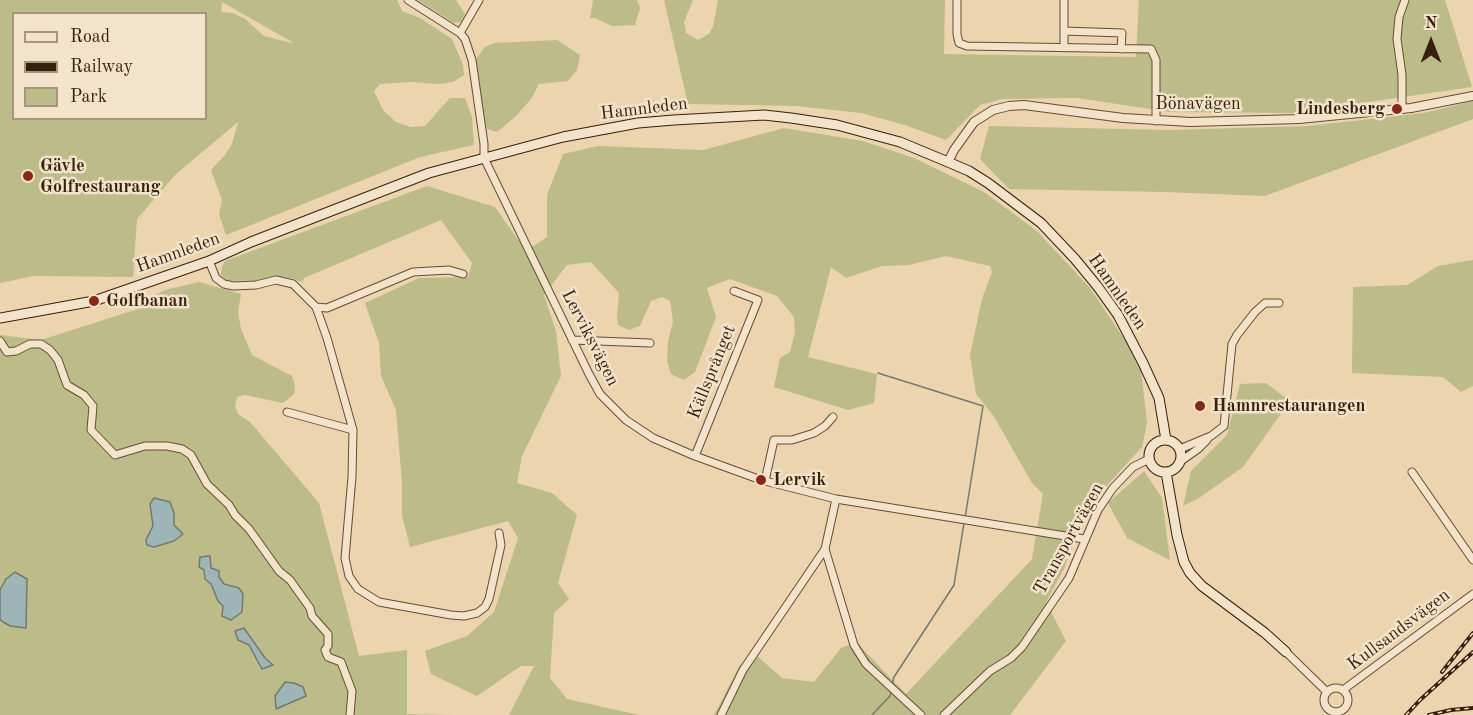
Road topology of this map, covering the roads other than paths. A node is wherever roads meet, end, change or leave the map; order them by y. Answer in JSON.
{"nodes":[{"id":1,"x":408,"y":0,"type":"edge"},
{"id":2,"x":479,"y":0,"type":"edge"},
{"id":3,"x":957,"y":0,"type":"edge"},
{"id":4,"x":1064,"y":0,"type":"edge"},
{"id":5,"x":1405,"y":0,"type":"edge"},
{"id":6,"x":1064,"y":31,"type":"junction"},
{"id":7,"x":460,"y":33,"type":"junction"},
{"id":8,"x":1064,"y":48,"type":"junction"},
{"id":9,"x":1121,"y":49,"type":"junction"},
{"id":10,"x":1473,"y":96,"type":"edge"},
{"id":11,"x":1402,"y":109,"type":"junction"},
{"id":12,"x":1156,"y":121,"type":"junction"},
{"id":13,"x":484,"y":158,"type":"junction"},
{"id":14,"x":948,"y":162,"type":"junction"},
{"id":15,"x":209,"y":261,"type":"junction"},
{"id":16,"x":463,"y":274,"type":"dead end"},
{"id":17,"x":734,"y":291,"type":"dead end"},
{"id":18,"x":1279,"y":303,"type":"dead end"},
{"id":19,"x":316,"y":307,"type":"junction"},
{"id":20,"x":0,"y":318,"type":"edge"},
{"id":21,"x":572,"y":340,"type":"junction"},
{"id":22,"x":0,"y":341,"type":"edge"},
{"id":23,"x":650,"y":343,"type":"dead end"},
{"id":24,"x":287,"y":412,"type":"dead end"},
{"id":25,"x":833,"y":417,"type":"dead end"},
{"id":26,"x":353,"y":430,"type":"junction"},
{"id":27,"x":1211,"y":436,"type":"junction"},
{"id":28,"x":1166,"y":440,"type":"junction"},
{"id":29,"x":1180,"y":450,"type":"junction"},
{"id":30,"x":695,"y":456,"type":"junction"},
{"id":31,"x":1149,"y":459,"type":"junction"},
{"id":32,"x":1181,"y":461,"type":"junction"},
{"id":33,"x":1166,"y":472,"type":"junction"},
{"id":34,"x":1412,"y":472,"type":"dead end"},
{"id":35,"x":765,"y":481,"type":"junction"},
{"id":36,"x":836,"y":500,"type":"junction"},
{"id":37,"x":499,"y":533,"type":"dead end"},
{"id":38,"x":1084,"y":539,"type":"junction"},
{"id":39,"x":825,"y":549,"type":"junction"},
{"id":40,"x":1473,"y":560,"type":"edge"},
{"id":41,"x":1473,"y":594,"type":"edge"},
{"id":42,"x":1286,"y":652,"type":"joint"},
{"id":43,"x":1343,"y":690,"type":"junction"},
{"id":44,"x":1327,"y":692,"type":"junction"},
{"id":45,"x":1326,"y":712,"type":"edge"},
{"id":46,"x":1342,"y":713,"type":"edge"},
{"id":47,"x":349,"y":714,"type":"edge"},
{"id":48,"x":721,"y":715,"type":"edge"},
{"id":49,"x":921,"y":715,"type":"edge"},
{"id":50,"x":944,"y":715,"type":"edge"}],
"edges":[{"from":1,"to":7,"type":"street"},
{"from":2,"to":7,"type":"street"},
{"from":3,"to":8,"type":"street"},
{"from":4,"to":6,"type":"street"},
{"from":5,"to":11,"type":"street"},
{"from":6,"to":8,"type":"street"},
{"from":6,"to":9,"type":"street"},
{"from":7,"to":13,"type":"street"},
{"from":8,"to":9,"type":"street"},
{"from":9,"to":12,"type":"street"},
{"from":10,"to":11,"type":"street","name":"Bönavägen"},
{"from":11,"to":12,"type":"street","name":"Bönavägen"},
{"from":12,"to":14,"type":"street","name":"Bönavägen"},
{"from":13,"to":14,"type":"main road","name":"Hamnleden"},
{"from":13,"to":15,"type":"main road","name":"Hamnleden"},
{"from":13,"to":21,"type":"street","name":"Lerviksvägen"},
{"from":14,"to":28,"type":"main road","name":"Hamnleden"},
{"from":15,"to":19,"type":"street"},
{"from":15,"to":20,"type":"main road","name":"Hamnleden"},
{"from":16,"to":19,"type":"street"},
{"from":17,"to":30,"type":"street","name":"Källsprånget"},
{"from":18,"to":27,"type":"street"},
{"from":19,"to":26,"type":"street"},
{"from":21,"to":23,"type":"street"},
{"from":21,"to":30,"type":"street","name":"Lerviksvägen"},
{"from":22,"to":47,"type":"street"},
{"from":24,"to":26,"type":"street"},
{"from":25,"to":35,"type":"street"},
{"from":26,"to":37,"type":"street"},
{"from":27,"to":29,"type":"street"},
{"from":27,"to":32,"type":"street"},
{"from":28,"to":29,"type":"main road"},
{"from":28,"to":31,"type":"main road"},
{"from":29,"to":32,"type":"main road"},
{"from":30,"to":35,"type":"street","name":"Lerviksvägen"},
{"from":31,"to":33,"type":"main road"},
{"from":31,"to":38,"type":"street","name":"Transportvägen"},
{"from":32,"to":33,"type":"main road"},
{"from":33,"to":42,"type":"main road"},
{"from":34,"to":40,"type":"street"},
{"from":35,"to":36,"type":"street","name":"Lerviksvägen"},
{"from":36,"to":38,"type":"street","name":"Lerviksvägen"},
{"from":36,"to":39,"type":"street"},
{"from":38,"to":50,"type":"street","name":"Transportvägen"},
{"from":39,"to":48,"type":"street"},
{"from":39,"to":49,"type":"street"},
{"from":41,"to":43,"type":"street","name":"Kullsandsvägen"},
{"from":42,"to":44,"type":"street"},
{"from":43,"to":44,"type":"street"},
{"from":43,"to":46,"type":"street"},
{"from":44,"to":45,"type":"street"},
{"from":45,"to":46,"type":"street"}]}
